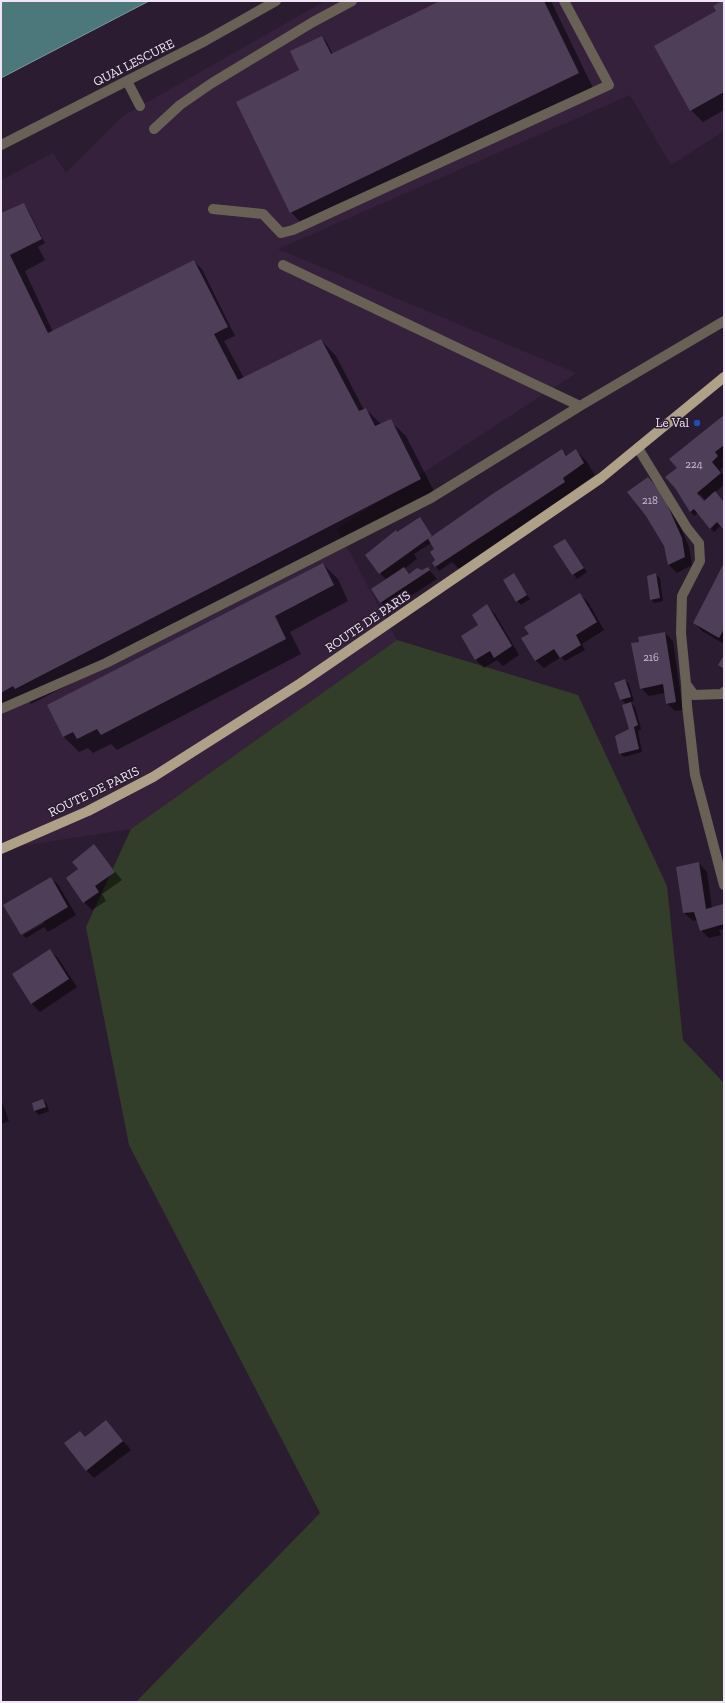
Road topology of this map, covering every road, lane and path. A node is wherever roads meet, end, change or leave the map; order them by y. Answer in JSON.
{"nodes":[{"id":1,"x":276,"y":1,"type":"edge"},
{"id":2,"x":352,"y":1,"type":"edge"},
{"id":3,"x":564,"y":1,"type":"edge"},
{"id":4,"x":127,"y":81,"type":"junction"},
{"id":5,"x":140,"y":106,"type":"dead end"},
{"id":6,"x":154,"y":129,"type":"dead end"},
{"id":7,"x":1,"y":145,"type":"edge"},
{"id":8,"x":213,"y":209,"type":"dead end"},
{"id":9,"x":283,"y":265,"type":"dead end"},
{"id":10,"x":724,"y":321,"type":"edge"},
{"id":11,"x":724,"y":377,"type":"edge"},
{"id":12,"x":580,"y":406,"type":"junction"},
{"id":13,"x":638,"y":448,"type":"junction"},
{"id":14,"x":686,"y":684,"type":"junction"},
{"id":15,"x":724,"y":692,"type":"edge"},
{"id":16,"x":1,"y":708,"type":"edge"},
{"id":17,"x":1,"y":849,"type":"edge"},
{"id":18,"x":724,"y":885,"type":"edge"}],
"edges":[{"from":1,"to":4,"type":"street","name":"QUAI LESCURE"},
{"from":2,"to":6,"type":"street"},
{"from":3,"to":8,"type":"street"},
{"from":4,"to":5,"type":"street"},
{"from":4,"to":7,"type":"street","name":"QUAI LESCURE"},
{"from":9,"to":12,"type":"street"},
{"from":10,"to":12,"type":"street"},
{"from":11,"to":13,"type":"main road","name":"ROUTE DE PARIS"},
{"from":12,"to":16,"type":"street"},
{"from":13,"to":14,"type":"street"},
{"from":13,"to":17,"type":"main road","name":"ROUTE DE PARIS"},
{"from":14,"to":15,"type":"street"},
{"from":14,"to":18,"type":"street"}]}
